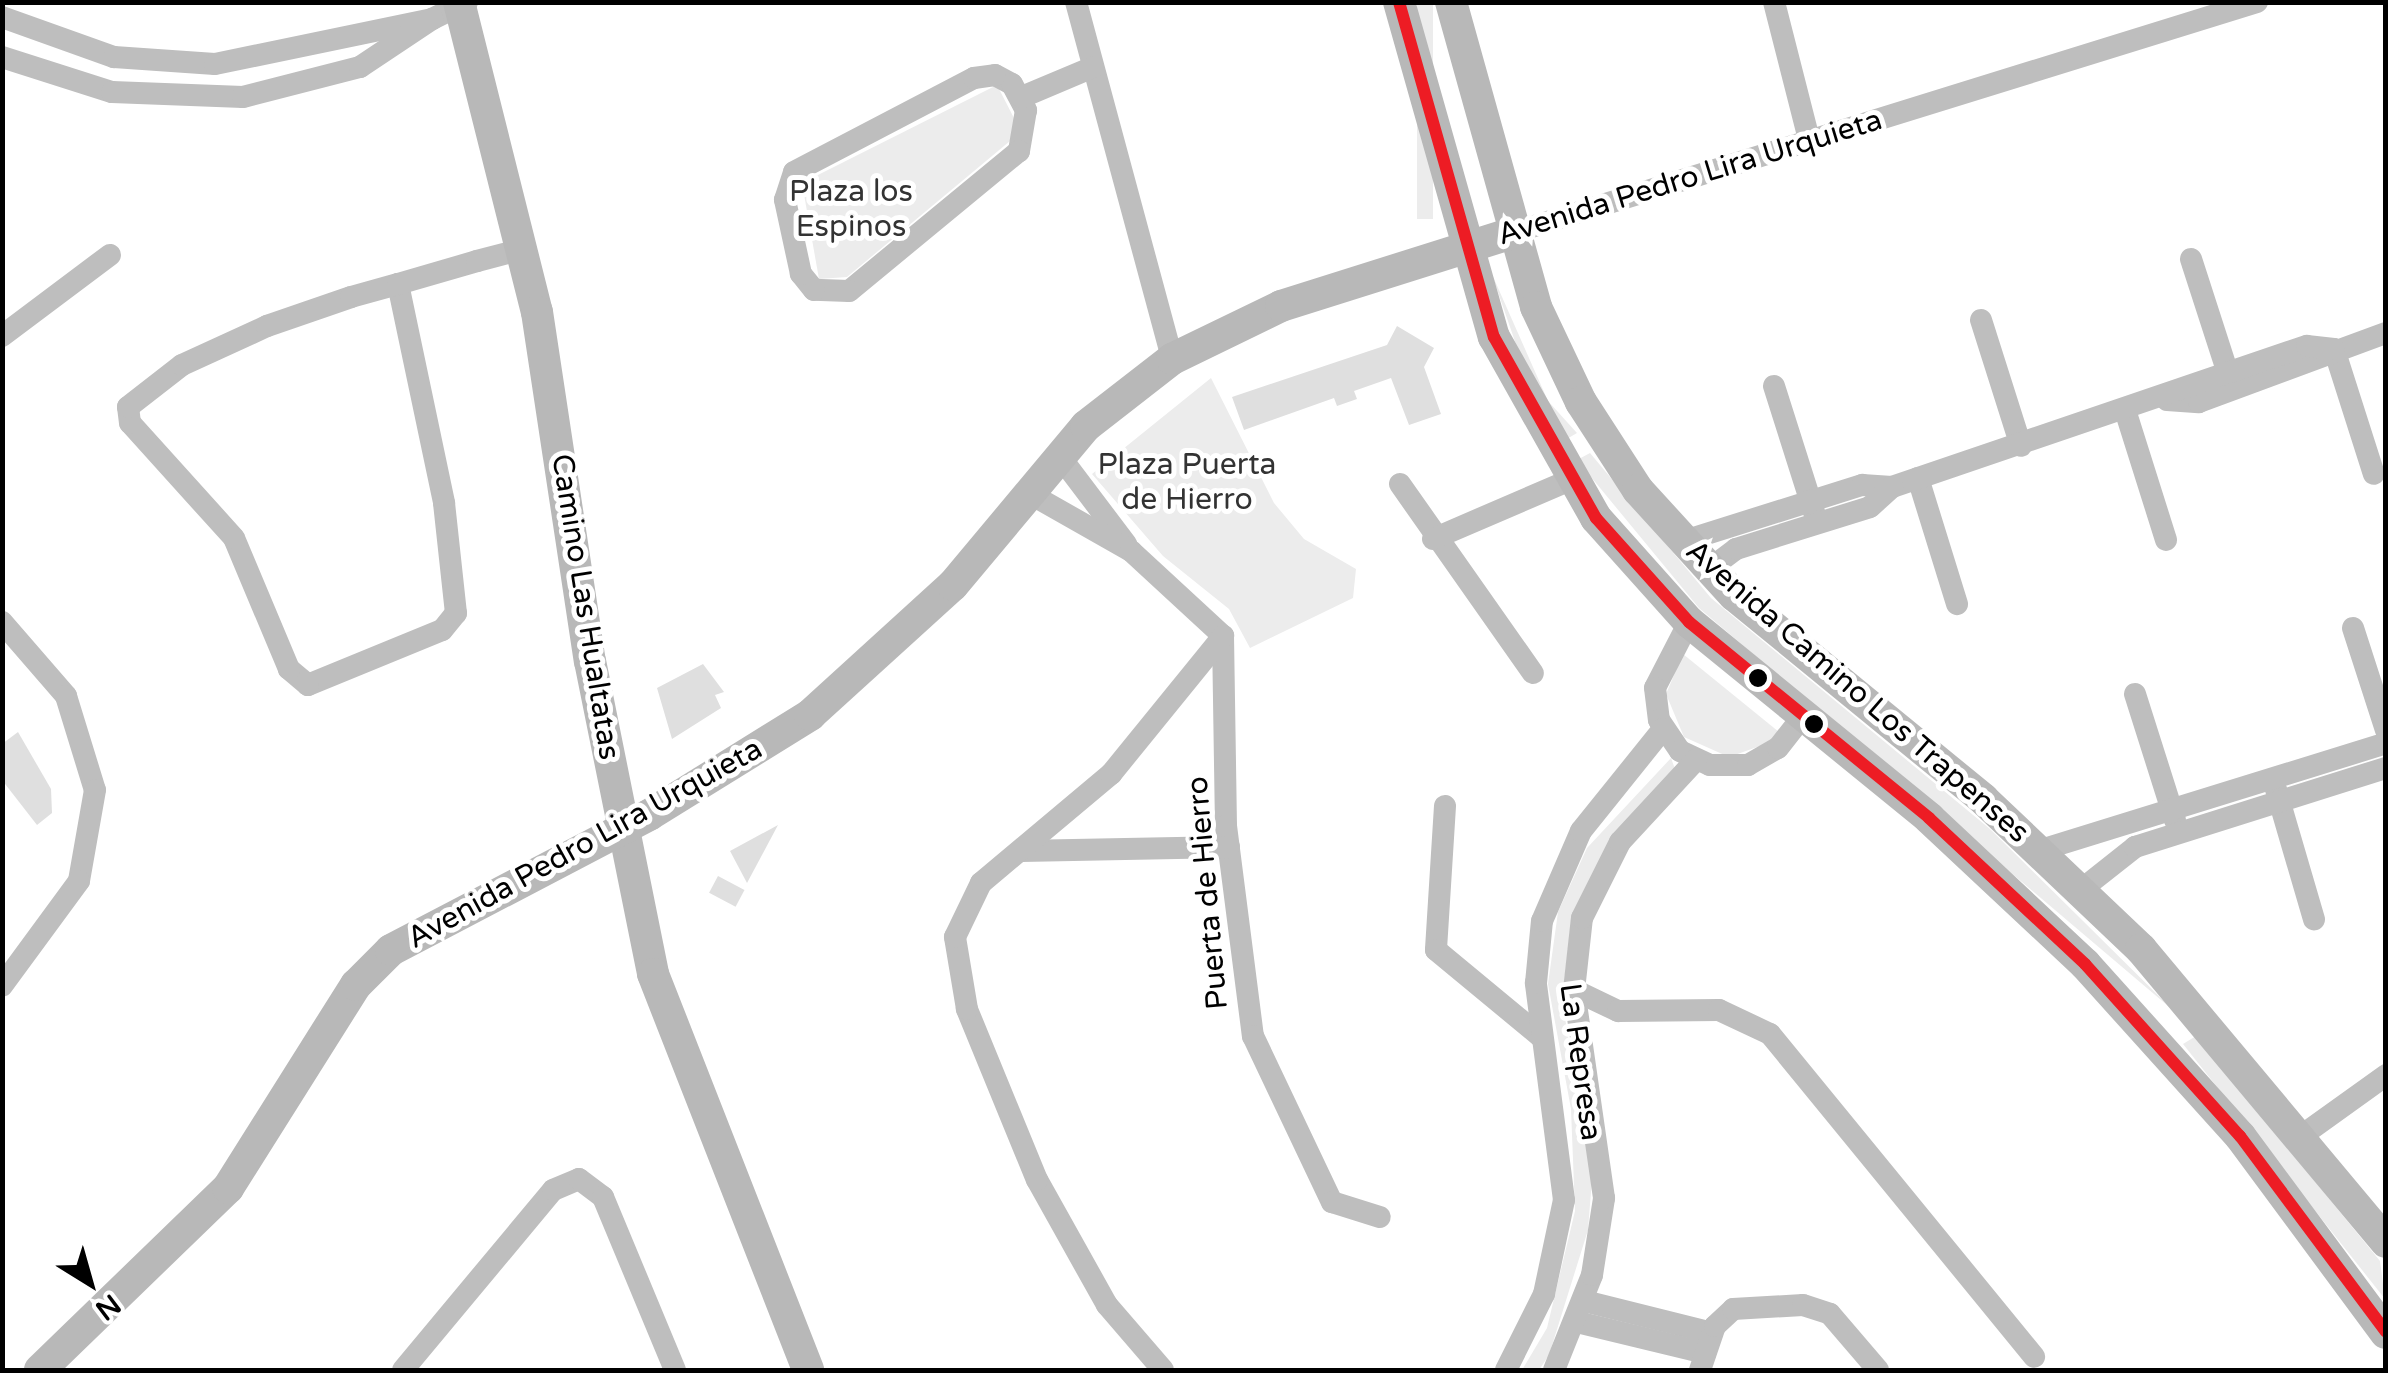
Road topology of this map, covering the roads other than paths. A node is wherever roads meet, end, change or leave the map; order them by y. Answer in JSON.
{"nodes":[{"id":1,"x":1076,"y":2,"type":"edge"},
{"id":2,"x":1399,"y":2,"type":"edge"},
{"id":3,"x":1451,"y":2,"type":"edge"},
{"id":4,"x":1774,"y":2,"type":"edge"},
{"id":5,"x":2257,"y":2,"type":"edge"},
{"id":6,"x":454,"y":8,"type":"edge"},
{"id":7,"x":2,"y":17,"type":"edge"},
{"id":8,"x":2,"y":57,"type":"edge"},
{"id":9,"x":1093,"y":67,"type":"junction"},
{"id":10,"x":1022,"y":97,"type":"junction"},
{"id":11,"x":1810,"y":142,"type":"junction"},
{"id":12,"x":1512,"y":234,"type":"junction"},
{"id":13,"x":1463,"y":247,"type":"junction"},
{"id":14,"x":523,"y":249,"type":"junction"},
{"id":15,"x":110,"y":255,"type":"dead end"},
{"id":16,"x":2191,"y":259,"type":"dead end"},
{"id":17,"x":398,"y":284,"type":"junction"},
{"id":18,"x":1981,"y":320,"type":"dead end"},
{"id":19,"x":2386,"y":333,"type":"edge"},
{"id":20,"x":2,"y":336,"type":"edge"},
{"id":21,"x":2334,"y":349,"type":"junction"},
{"id":22,"x":1172,"y":358,"type":"junction"},
{"id":23,"x":2231,"y":381,"type":"junction"},
{"id":24,"x":1774,"y":386,"type":"dead end"},
{"id":25,"x":2126,"y":413,"type":"junction"},
{"id":26,"x":2021,"y":446,"type":"junction"},
{"id":27,"x":1058,"y":454,"type":"junction"},
{"id":28,"x":2374,"y":474,"type":"dead end"},
{"id":29,"x":1918,"y":478,"type":"junction"},
{"id":30,"x":1570,"y":480,"type":"junction"},
{"id":31,"x":1400,"y":484,"type":"dead end"},
{"id":32,"x":1027,"y":492,"type":"junction"},
{"id":33,"x":1814,"y":512,"type":"junction"},
{"id":34,"x":1433,"y":538,"type":"junction"},
{"id":35,"x":2166,"y":540,"type":"dead end"},
{"id":36,"x":1681,"y":542,"type":"junction"},
{"id":37,"x":1131,"y":550,"type":"junction"},
{"id":38,"x":1708,"y":570,"type":"junction"},
{"id":39,"x":1957,"y":604,"type":"dead end"},
{"id":40,"x":2,"y":622,"type":"edge"},
{"id":41,"x":1688,"y":622,"type":"junction"},
{"id":42,"x":2353,"y":628,"type":"dead end"},
{"id":43,"x":1223,"y":636,"type":"junction"},
{"id":44,"x":1533,"y":673,"type":"dead end"},
{"id":45,"x":2135,"y":694,"type":"dead end"},
{"id":46,"x":1803,"y":716,"type":"junction"},
{"id":47,"x":1664,"y":728,"type":"junction"},
{"id":48,"x":2386,"y":730,"type":"edge"},
{"id":49,"x":2386,"y":743,"type":"edge"},
{"id":50,"x":1696,"y":760,"type":"junction"},
{"id":51,"x":2386,"y":768,"type":"edge"},
{"id":52,"x":2276,"y":789,"type":"junction"},
{"id":53,"x":1446,"y":806,"type":"dead end"},
{"id":54,"x":2171,"y":809,"type":"junction"},
{"id":55,"x":621,"y":830,"type":"junction"},
{"id":56,"x":2179,"y":832,"type":"junction"},
{"id":57,"x":1229,"y":847,"type":"junction"},
{"id":58,"x":2041,"y":850,"type":"junction"},
{"id":59,"x":1022,"y":851,"type":"junction"},
{"id":60,"x":2082,"y":889,"type":"junction"},
{"id":61,"x":2314,"y":918,"type":"dead end"},
{"id":62,"x":1537,"y":960,"type":"junction"},
{"id":63,"x":2,"y":986,"type":"edge"},
{"id":64,"x":1574,"y":990,"type":"junction"},
{"id":65,"x":1501,"y":996,"type":"junction"},
{"id":66,"x":2198,"y":1010,"type":"junction"},
{"id":67,"x":1618,"y":1011,"type":"junction"},
{"id":68,"x":2140,"y":1022,"type":"junction"},
{"id":69,"x":1542,"y":1036,"type":"junction"},
{"id":70,"x":1582,"y":1045,"type":"junction"},
{"id":71,"x":2386,"y":1075,"type":"edge"},
{"id":72,"x":2304,"y":1134,"type":"junction"},
{"id":73,"x":1380,"y":1217,"type":"dead end"},
{"id":74,"x":2386,"y":1242,"type":"edge"},
{"id":75,"x":1580,"y":1311,"type":"junction"},
{"id":76,"x":2386,"y":1332,"type":"edge"},
{"id":77,"x":1706,"y":1352,"type":"edge"},
{"id":78,"x":2034,"y":1357,"type":"dead end"},
{"id":79,"x":40,"y":1370,"type":"edge"},
{"id":80,"x":403,"y":1370,"type":"edge"},
{"id":81,"x":675,"y":1370,"type":"edge"},
{"id":82,"x":808,"y":1370,"type":"edge"},
{"id":83,"x":1163,"y":1370,"type":"edge"},
{"id":84,"x":1506,"y":1370,"type":"edge"},
{"id":85,"x":1554,"y":1370,"type":"edge"},
{"id":86,"x":1878,"y":1370,"type":"edge"}],
"edges":[{"from":1,"to":9,"type":"street"},
{"from":2,"to":13,"type":"main road","name":"Avenida Camino Los Trapenses"},
{"from":3,"to":12,"type":"main road","name":"Avenida Camino Los Trapenses"},
{"from":4,"to":11,"type":"street"},
{"from":5,"to":11,"type":"street","name":"Avenida Pedro Lira Urquieta"},
{"from":6,"to":7,"type":"street"},
{"from":6,"to":8,"type":"street"},
{"from":6,"to":14,"type":"main road","name":"Camino Las Hualtatas"},
{"from":9,"to":10,"type":"street"},
{"from":9,"to":22,"type":"street"},
{"from":10,"to":10,"type":"street"},
{"from":11,"to":12,"type":"street","name":"Avenida Pedro Lira Urquieta"},
{"from":12,"to":13,"type":"main road","name":"Avenida Pedro Lira Urquieta"},
{"from":12,"to":36,"type":"main road","name":"Avenida Camino Los Trapenses"},
{"from":13,"to":22,"type":"main road","name":"Avenida Pedro Lira Urquieta"},
{"from":13,"to":30,"type":"main road","name":"Avenida Camino Los Trapenses"},
{"from":14,"to":17,"type":"street"},
{"from":14,"to":55,"type":"main road","name":"Camino Las Hualtatas"},
{"from":15,"to":20,"type":"street"},
{"from":16,"to":23,"type":"street"},
{"from":17,"to":17,"type":"street"},
{"from":18,"to":26,"type":"street"},
{"from":19,"to":21,"type":"street"},
{"from":21,"to":23,"type":"street"},
{"from":21,"to":28,"type":"street"},
{"from":22,"to":27,"type":"main road","name":"Avenida Pedro Lira Urquieta"},
{"from":23,"to":25,"type":"street"},
{"from":24,"to":33,"type":"street"},
{"from":25,"to":26,"type":"street"},
{"from":25,"to":35,"type":"street"},
{"from":26,"to":29,"type":"street"},
{"from":27,"to":32,"type":"main road","name":"Avenida Pedro Lira Urquieta"},
{"from":27,"to":37,"type":"street"},
{"from":29,"to":33,"type":"street"},
{"from":29,"to":39,"type":"street"},
{"from":30,"to":34,"type":"street"},
{"from":30,"to":41,"type":"main road","name":"Avenida Camino Los Trapenses"},
{"from":31,"to":34,"type":"street"},
{"from":32,"to":37,"type":"street"},
{"from":32,"to":55,"type":"main road","name":"Avenida Pedro Lira Urquieta"},
{"from":33,"to":36,"type":"street"},
{"from":33,"to":38,"type":"street"},
{"from":34,"to":44,"type":"street"},
{"from":36,"to":38,"type":"main road","name":"Avenida Camino Los Trapenses"},
{"from":37,"to":43,"type":"street"},
{"from":38,"to":58,"type":"main road","name":"Avenida Camino Los Trapenses"},
{"from":40,"to":63,"type":"street"},
{"from":41,"to":46,"type":"main road","name":"Avenida Camino Los Trapenses"},
{"from":41,"to":47,"type":"street"},
{"from":42,"to":48,"type":"street"},
{"from":43,"to":57,"type":"street","name":"Puerta de Hierro"},
{"from":43,"to":59,"type":"street"},
{"from":45,"to":54,"type":"street"},
{"from":46,"to":50,"type":"street"},
{"from":46,"to":68,"type":"main road","name":"Avenida Camino Los Trapenses"},
{"from":47,"to":50,"type":"street"},
{"from":47,"to":62,"type":"street","name":"La Represa"},
{"from":49,"to":52,"type":"street"},
{"from":50,"to":64,"type":"street","name":"La Represa"},
{"from":51,"to":52,"type":"street"},
{"from":52,"to":54,"type":"street"},
{"from":52,"to":56,"type":"street"},
{"from":52,"to":61,"type":"street"},
{"from":53,"to":65,"type":"street"},
{"from":54,"to":56,"type":"street"},
{"from":54,"to":58,"type":"street"},
{"from":55,"to":79,"type":"main road","name":"Avenida Pedro Lira Urquieta"},
{"from":55,"to":82,"type":"main road","name":"Camino Las Hualtatas"},
{"from":56,"to":60,"type":"street"},
{"from":57,"to":59,"type":"street"},
{"from":57,"to":73,"type":"street","name":"Puerta de Hierro"},
{"from":58,"to":60,"type":"main road","name":"Avenida Camino Los Trapenses"},
{"from":59,"to":83,"type":"street"},
{"from":60,"to":66,"type":"main road","name":"Avenida Camino Los Trapenses"},
{"from":62,"to":65,"type":"street"},
{"from":62,"to":69,"type":"street","name":"La Represa"},
{"from":64,"to":67,"type":"street","name":"La Represa"},
{"from":64,"to":70,"type":"street","name":"La Represa"},
{"from":65,"to":69,"type":"street"},
{"from":66,"to":68,"type":"main road"},
{"from":66,"to":72,"type":"main road","name":"Avenida Camino Los Trapenses"},
{"from":67,"to":70,"type":"street","name":"La Represa"},
{"from":67,"to":78,"type":"street","name":"La Represa"},
{"from":68,"to":76,"type":"main road","name":"Avenida Camino Los Trapenses"},
{"from":69,"to":84,"type":"street","name":"La Represa"},
{"from":70,"to":75,"type":"street","name":"La Represa"},
{"from":71,"to":72,"type":"street"},
{"from":72,"to":74,"type":"main road","name":"Avenida Camino Los Trapenses"},
{"from":75,"to":77,"type":"street"},
{"from":75,"to":85,"type":"street","name":"La Represa"},
{"from":77,"to":86,"type":"street"},
{"from":80,"to":81,"type":"street"}]}
